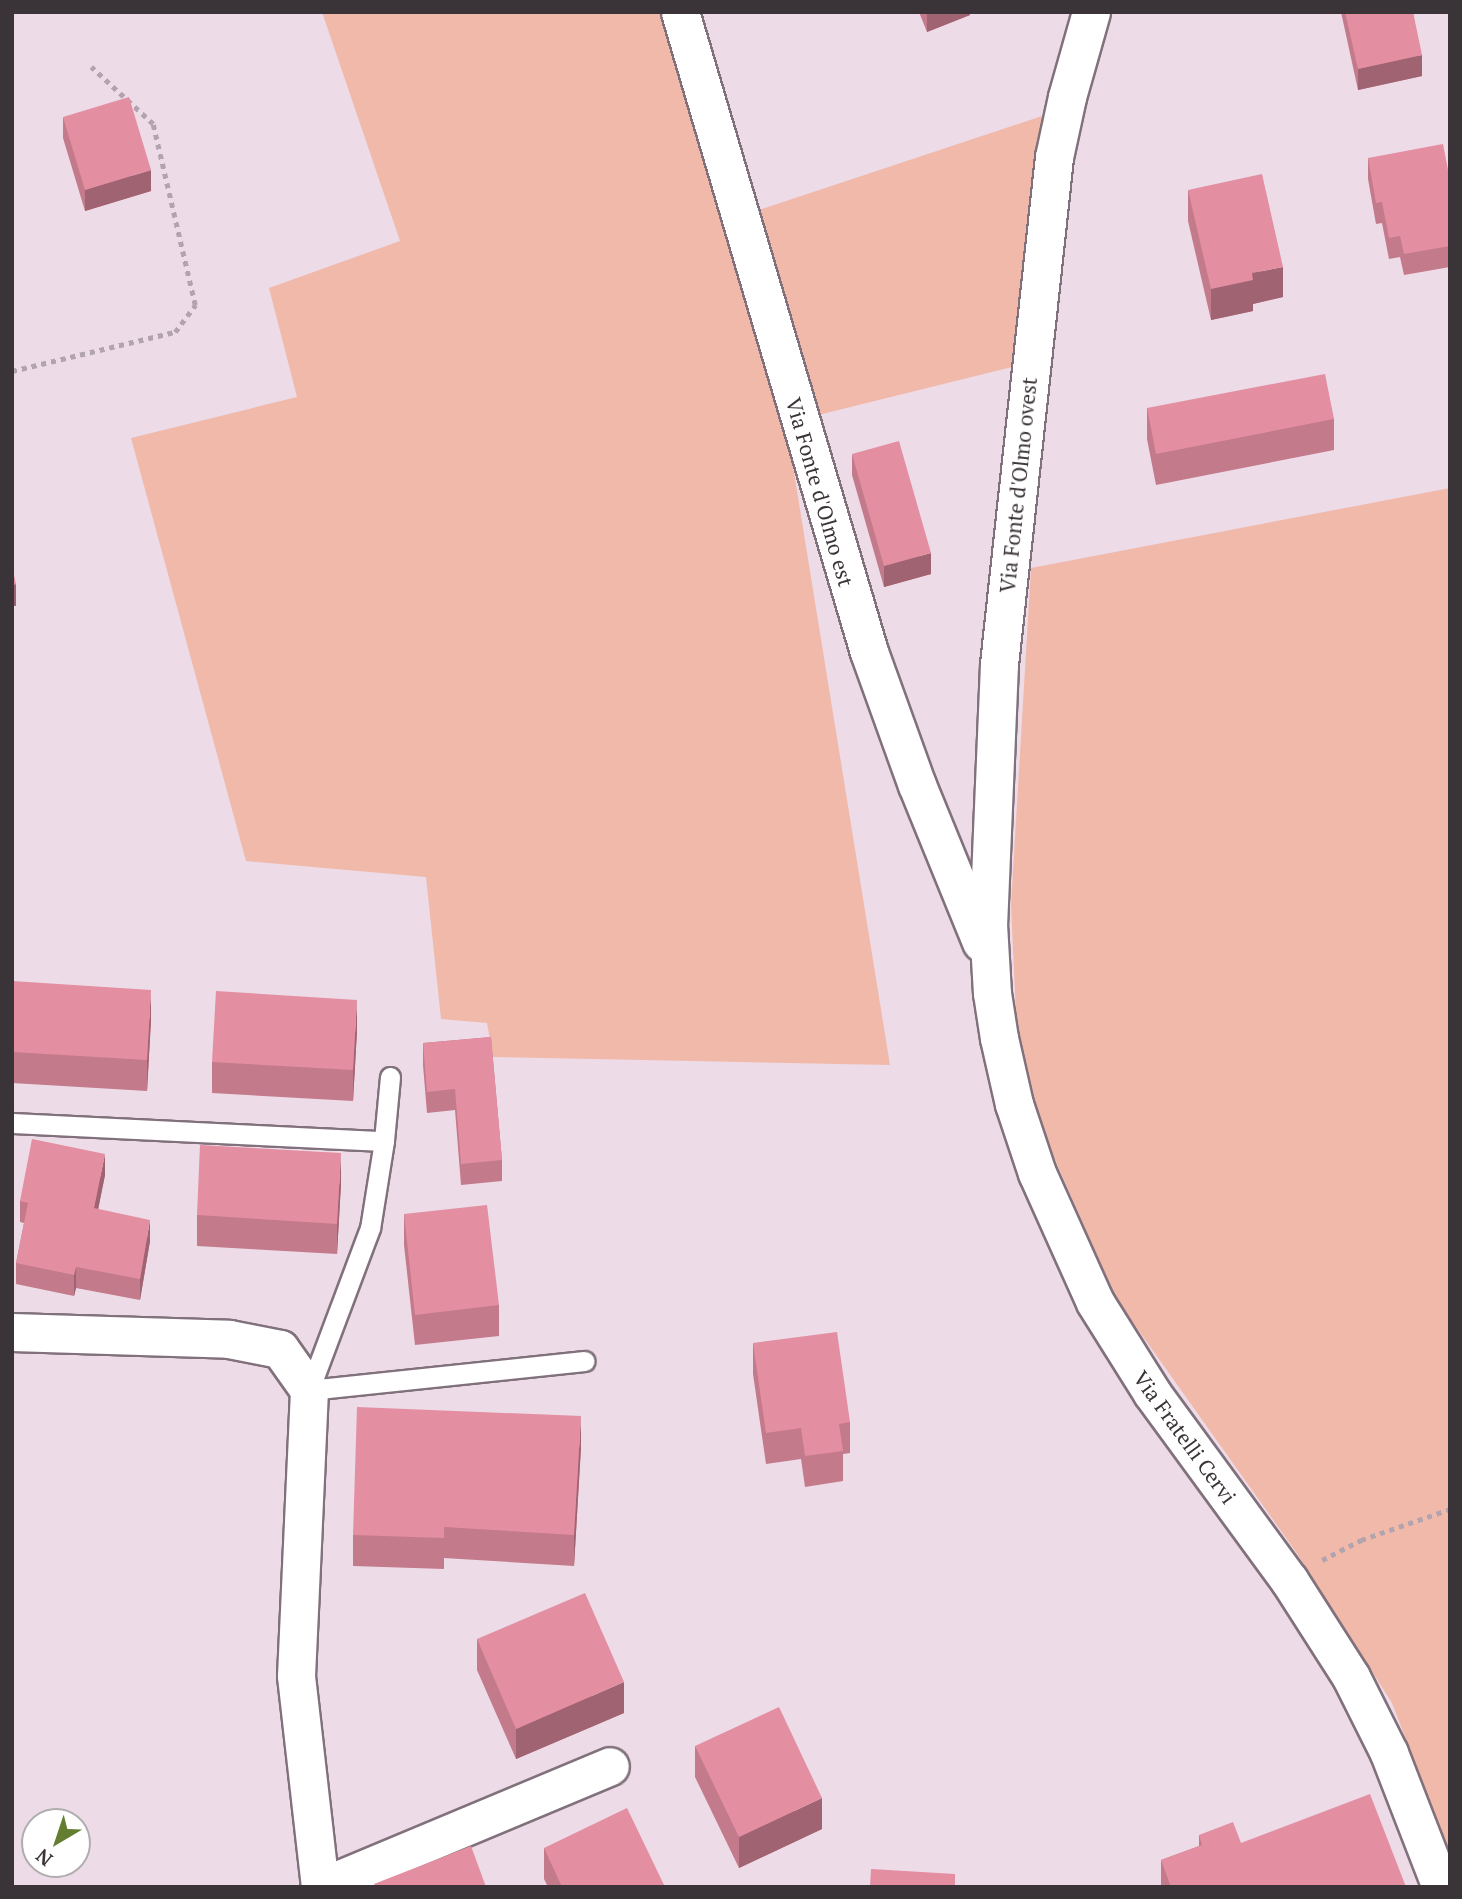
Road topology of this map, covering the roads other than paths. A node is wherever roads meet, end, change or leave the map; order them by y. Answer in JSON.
{"nodes":[{"id":1,"x":680,"y":12,"type":"edge"},
{"id":2,"x":1091,"y":12,"type":"edge"},
{"id":3,"x":989,"y":963,"type":"junction"},
{"id":4,"x":390,"y":1077,"type":"dead end"},
{"id":5,"x":12,"y":1123,"type":"edge"},
{"id":6,"x":384,"y":1141,"type":"junction"},
{"id":7,"x":12,"y":1332,"type":"edge"},
{"id":8,"x":584,"y":1361,"type":"dead end"},
{"id":9,"x":309,"y":1390,"type":"junction"},
{"id":10,"x":610,"y":1766,"type":"dead end"},
{"id":11,"x":320,"y":1887,"type":"edge"},
{"id":12,"x":1441,"y":1887,"type":"edge"}],
"edges":[{"from":1,"to":3,"type":"street","name":"Via Fonte d'Olmo est"},
{"from":2,"to":3,"type":"street","name":"Via Fonte d'Olmo ovest"},
{"from":3,"to":12,"type":"street","name":"Via Fratelli Cervi"},
{"from":4,"to":6,"type":"lane"},
{"from":5,"to":6,"type":"lane"},
{"from":6,"to":9,"type":"lane"},
{"from":7,"to":9,"type":"street"},
{"from":8,"to":9,"type":"lane"},
{"from":9,"to":11,"type":"street"},
{"from":10,"to":11,"type":"street"}]}
